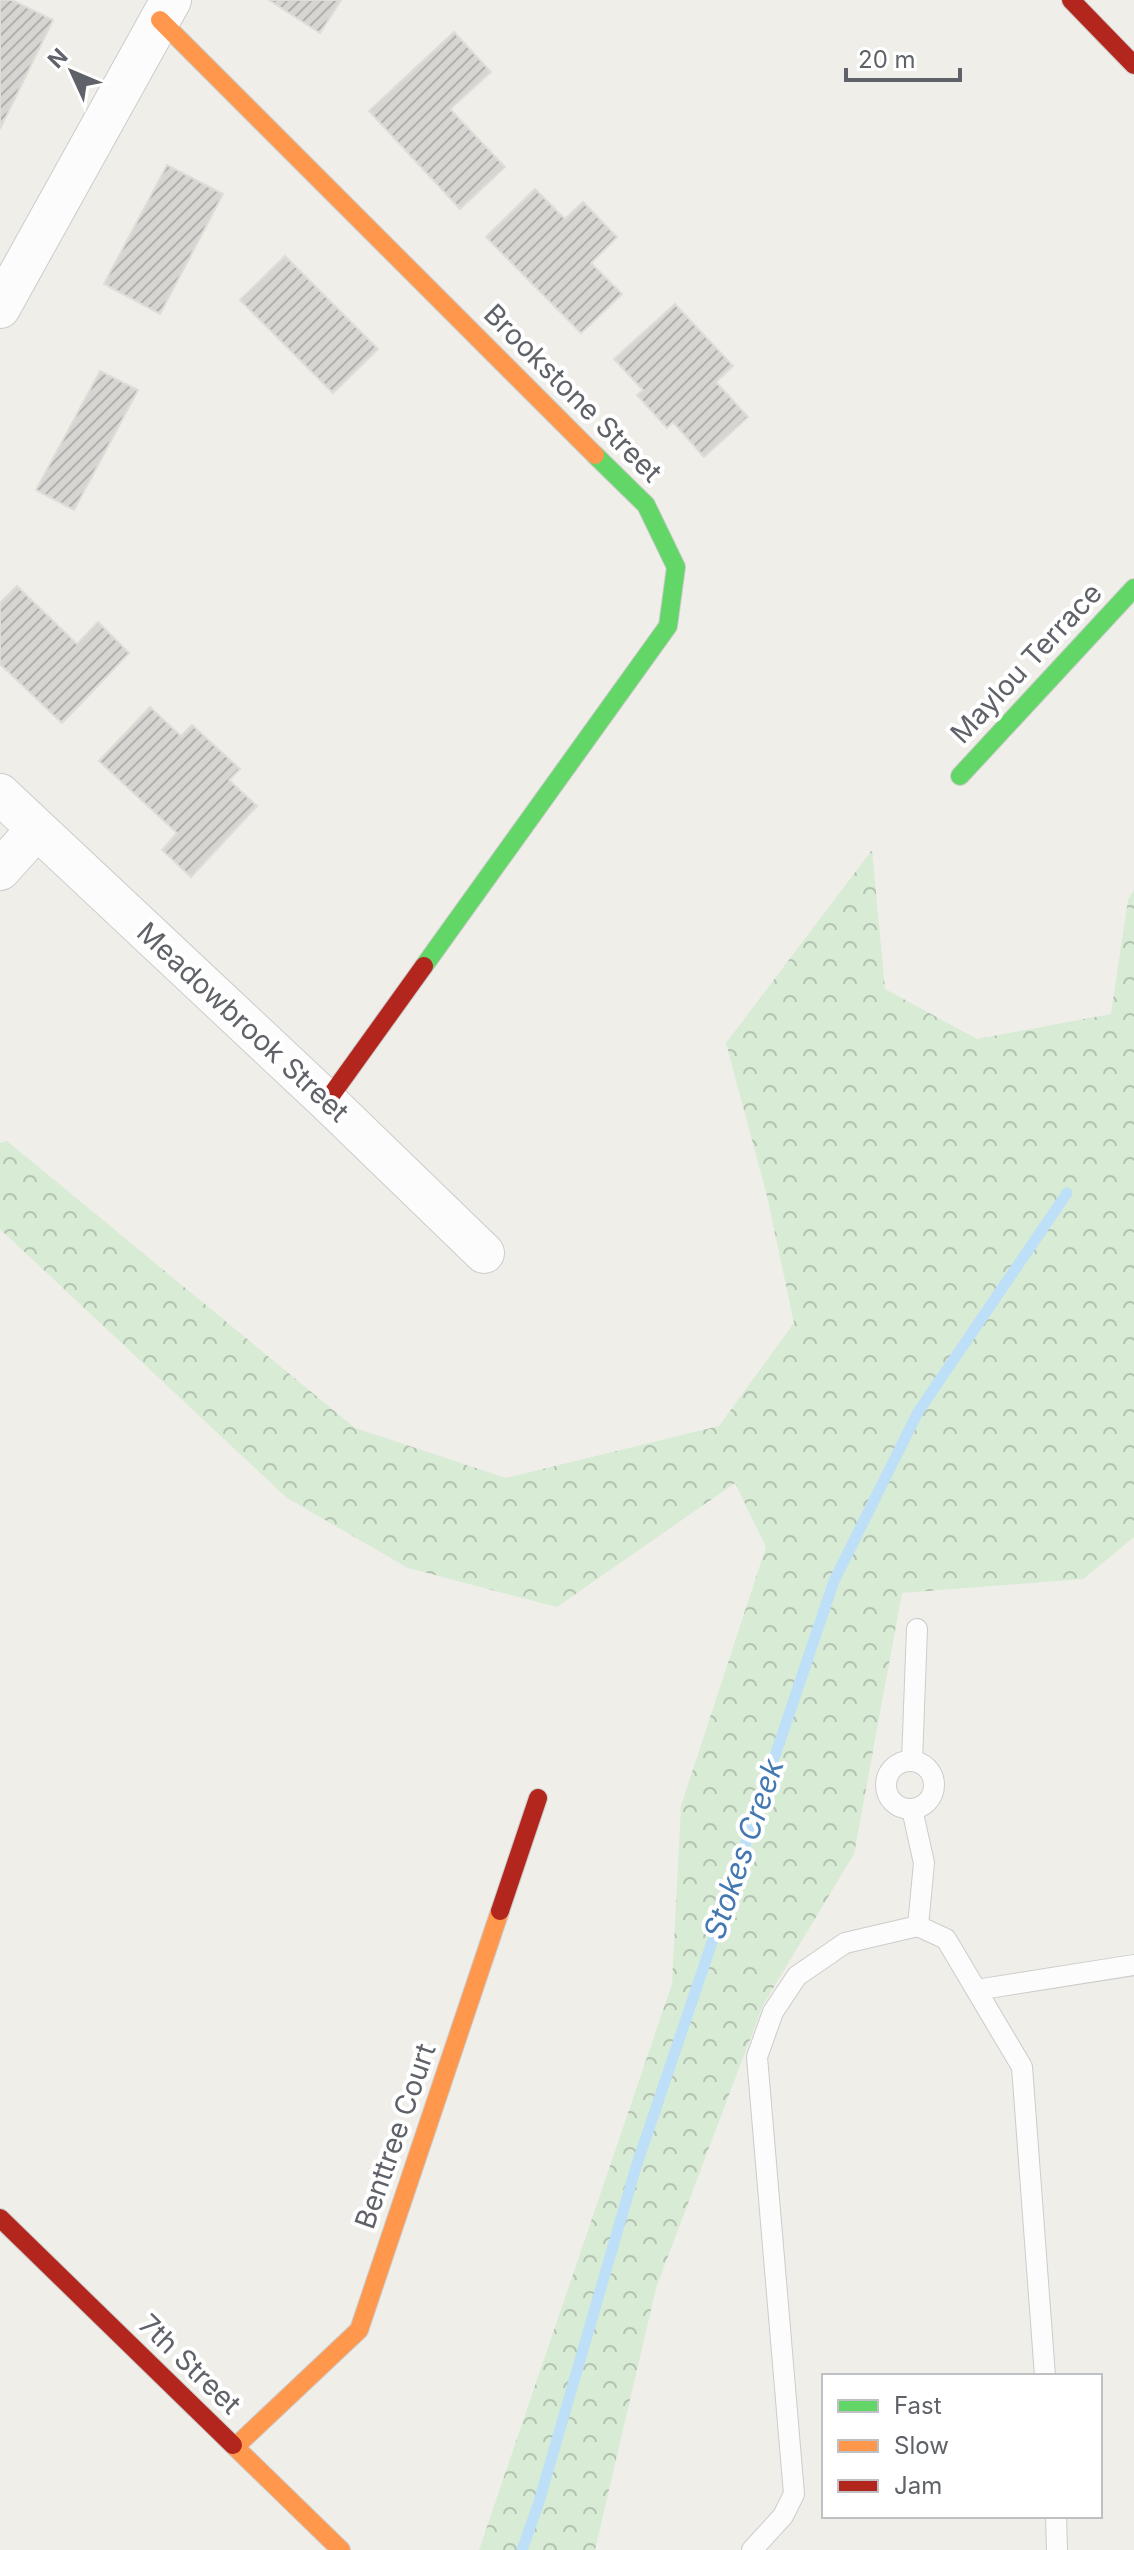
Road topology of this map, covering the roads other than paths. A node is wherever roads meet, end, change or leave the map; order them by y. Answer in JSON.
{"nodes":[{"id":1,"x":1071,"y":0,"type":"edge"},
{"id":2,"x":166,"y":10,"type":"edge"},
{"id":3,"x":1134,"y":65,"type":"edge"},
{"id":4,"x":0,"y":308,"type":"edge"},
{"id":5,"x":1134,"y":588,"type":"edge"},
{"id":6,"x":960,"y":776,"type":"dead end"},
{"id":7,"x":0,"y":794,"type":"edge"},
{"id":8,"x":37,"y":829,"type":"junction"},
{"id":9,"x":0,"y":870,"type":"edge"},
{"id":10,"x":327,"y":1101,"type":"junction"},
{"id":11,"x":484,"y":1253,"type":"dead end"},
{"id":12,"x":917,"y":1629,"type":"dead end"},
{"id":13,"x":912,"y":1761,"type":"junction"},
{"id":14,"x":538,"y":1798,"type":"dead end"},
{"id":15,"x":912,"y":1809,"type":"junction"},
{"id":16,"x":918,"y":1926,"type":"junction"},
{"id":17,"x":1134,"y":1965,"type":"edge"},
{"id":18,"x":976,"y":1990,"type":"junction"},
{"id":19,"x":0,"y":2218,"type":"edge"},
{"id":20,"x":1045,"y":2374,"type":"edge"},
{"id":21,"x":235,"y":2447,"type":"junction"},
{"id":22,"x":1056,"y":2518,"type":"edge"},
{"id":23,"x":341,"y":2550,"type":"edge"},
{"id":24,"x":752,"y":2550,"type":"edge"},
{"id":25,"x":1057,"y":2550,"type":"edge"}],
"edges":[{"from":1,"to":3,"type":"street"},
{"from":2,"to":4,"type":"street"},
{"from":2,"to":10,"type":"street","name":"Brookstone Street"},
{"from":5,"to":6,"type":"street","name":"Maylou Terrace"},
{"from":7,"to":8,"type":"street","name":"Meadowbrook Street"},
{"from":8,"to":9,"type":"street"},
{"from":8,"to":10,"type":"street","name":"Meadowbrook Street"},
{"from":10,"to":11,"type":"street","name":"Meadowbrook Street"},
{"from":12,"to":13,"type":"lane"},
{"from":13,"to":15,"type":"lane"},
{"from":13,"to":15,"type":"lane"},
{"from":14,"to":21,"type":"street","name":"Benttree Court"},
{"from":15,"to":16,"type":"lane"},
{"from":16,"to":18,"type":"lane"},
{"from":16,"to":24,"type":"lane"},
{"from":17,"to":18,"type":"lane"},
{"from":18,"to":20,"type":"lane"},
{"from":19,"to":21,"type":"street","name":"7th Street"},
{"from":21,"to":23,"type":"street","name":"7th Street"},
{"from":22,"to":25,"type":"lane"}]}
